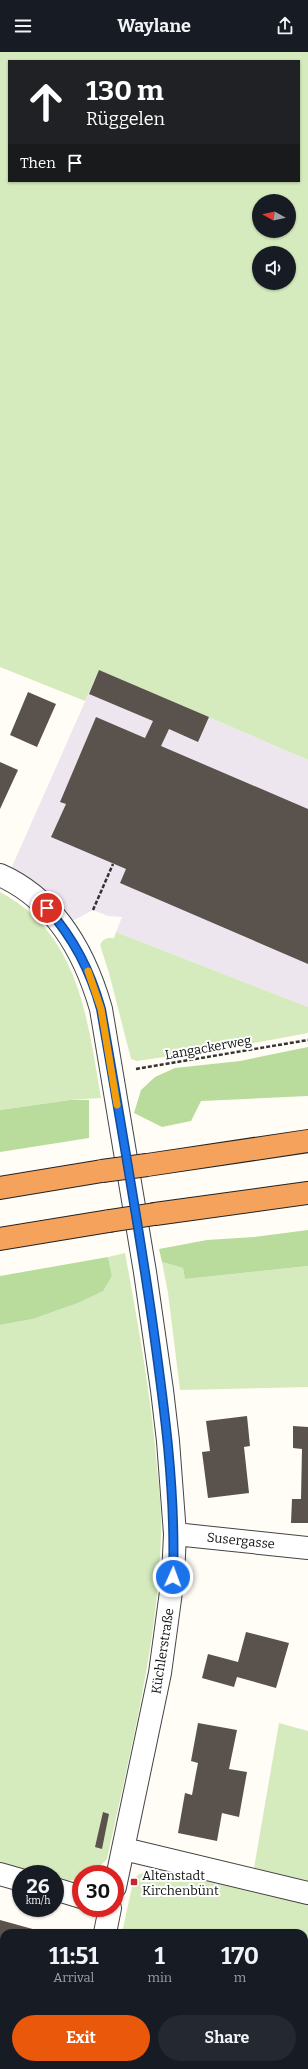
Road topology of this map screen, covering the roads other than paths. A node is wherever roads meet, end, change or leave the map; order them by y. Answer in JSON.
{"nodes":[{"id":1,"x":0,"y":875,"type":"edge"},
{"id":2,"x":308,"y":1141,"type":"edge"},
{"id":3,"x":0,"y":1188,"type":"edge"},
{"id":4,"x":308,"y":1193,"type":"edge"},
{"id":5,"x":0,"y":1239,"type":"edge"},
{"id":6,"x":175,"y":1534,"type":"junction"},
{"id":7,"x":308,"y":1548,"type":"edge"},
{"id":8,"x":124,"y":1849,"type":"junction"},
{"id":9,"x":120,"y":1865,"type":"edge"},
{"id":10,"x":0,"y":1874,"type":"edge"},
{"id":11,"x":12,"y":1877,"type":"edge"},
{"id":12,"x":308,"y":1893,"type":"edge"},
{"id":13,"x":108,"y":1917,"type":"edge"},
{"id":14,"x":106,"y":1929,"type":"edge"}],
"edges":[{"from":1,"to":6,"type":"street","name":"Küchlerstraße"},
{"from":2,"to":3,"type":"highway","bridge":true},
{"from":4,"to":5,"type":"highway","bridge":true},
{"from":6,"to":7,"type":"street","name":"Susergasse"},
{"from":6,"to":8,"type":"street","name":"Küchlerstraße"},
{"from":8,"to":9,"type":"street","name":"Küchlerstraße"},
{"from":8,"to":12,"type":"street"},
{"from":10,"to":11,"type":"street"},
{"from":13,"to":14,"type":"street"}]}
